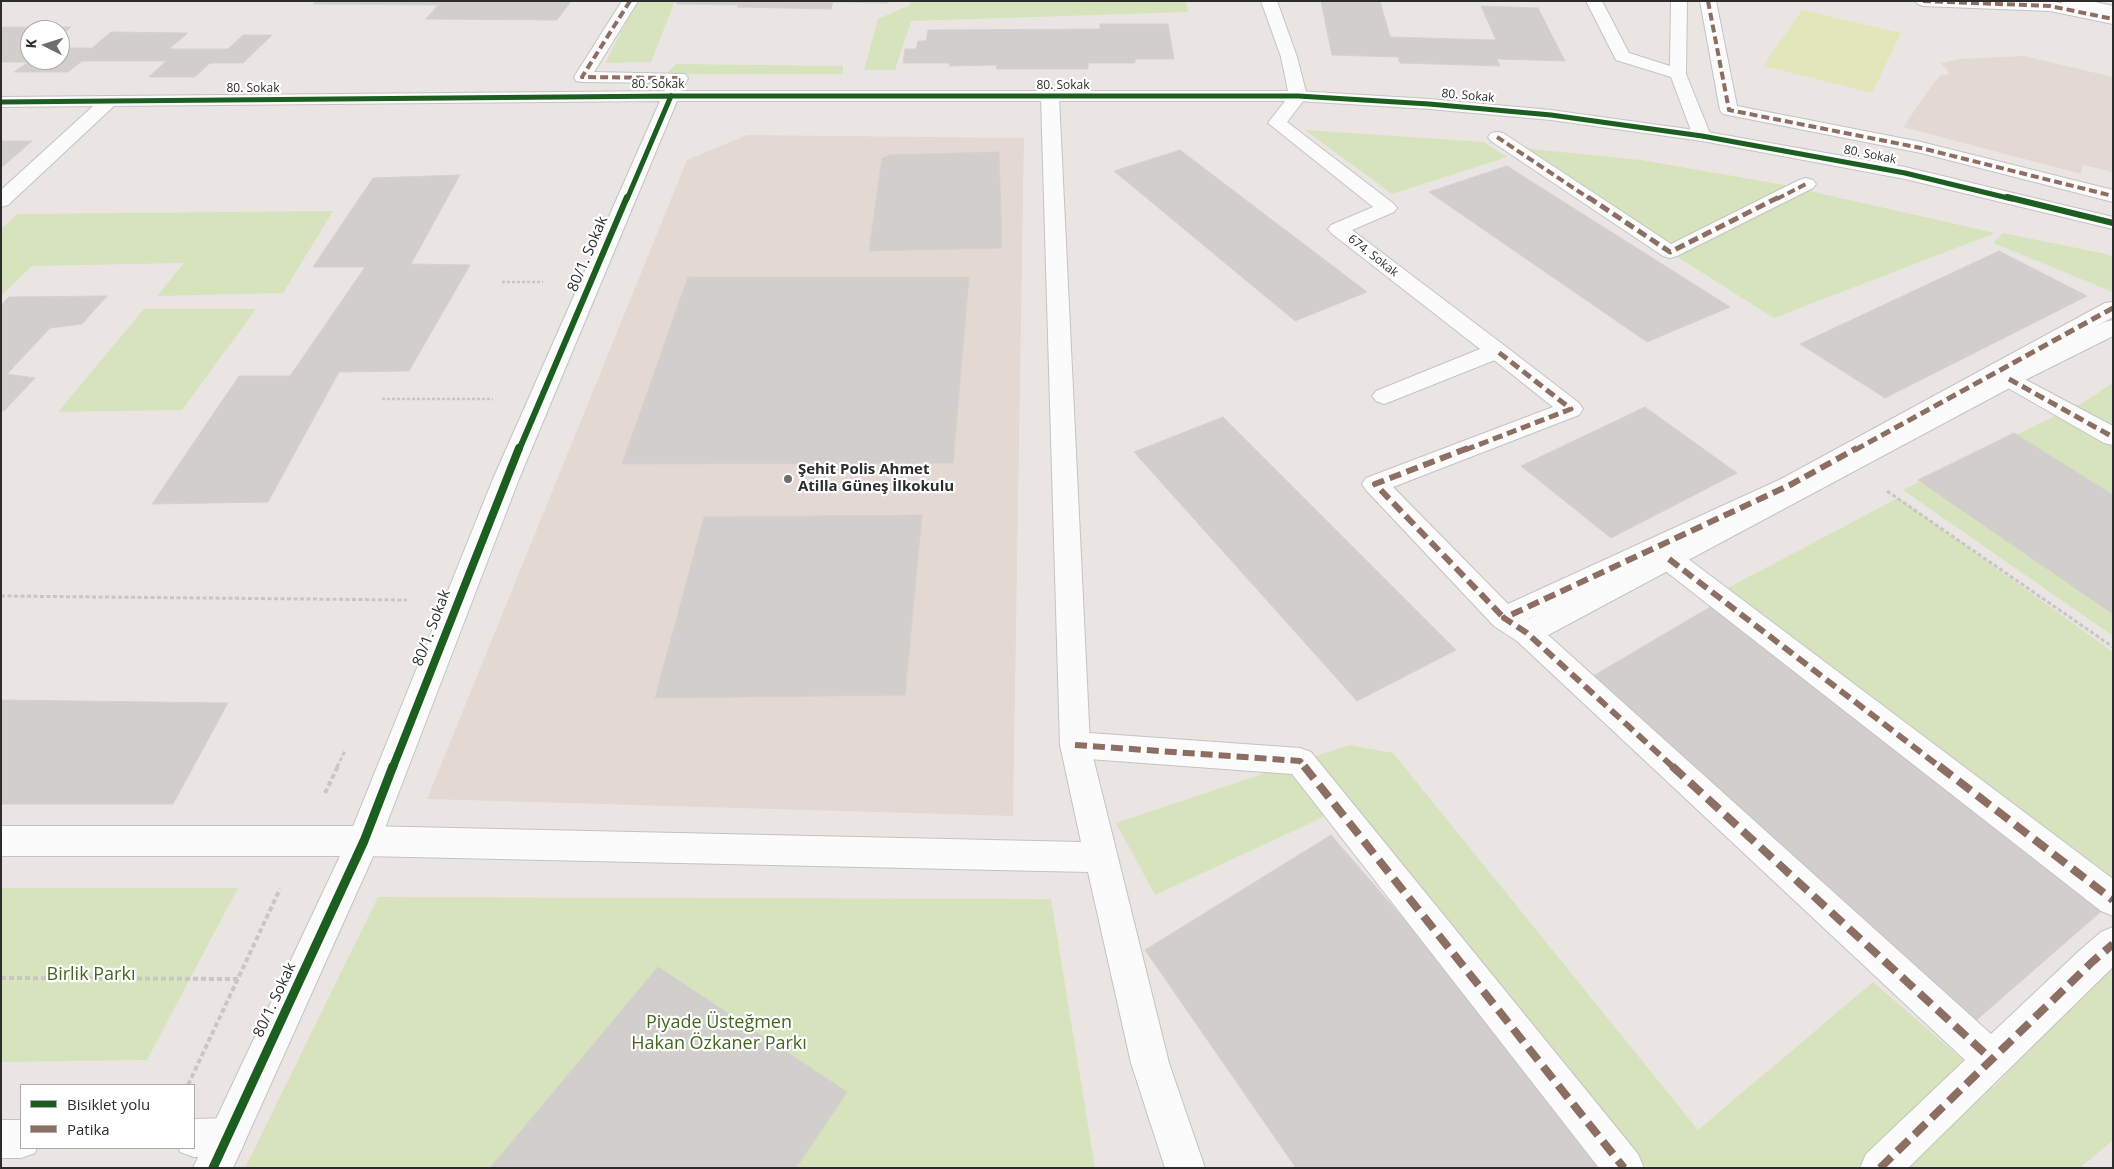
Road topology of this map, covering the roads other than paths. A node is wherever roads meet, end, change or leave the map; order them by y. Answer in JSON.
{"nodes":[{"id":1,"x":630,"y":1,"type":"edge"},
{"id":2,"x":1269,"y":1,"type":"edge"},
{"id":3,"x":1594,"y":1,"type":"edge"},
{"id":4,"x":1680,"y":1,"type":"edge"},
{"id":5,"x":1708,"y":1,"type":"edge"},
{"id":6,"x":1923,"y":1,"type":"edge"},
{"id":7,"x":2068,"y":1,"type":"edge"},
{"id":8,"x":2113,"y":11,"type":"edge"},
{"id":9,"x":2113,"y":19,"type":"edge"},
{"id":10,"x":1678,"y":74,"type":"junction"},
{"id":11,"x":671,"y":96,"type":"junction"},
{"id":12,"x":1298,"y":96,"type":"junction"},
{"id":13,"x":1050,"y":97,"type":"junction"},
{"id":14,"x":109,"y":101,"type":"junction"},
{"id":15,"x":1,"y":102,"type":"edge"},
{"id":16,"x":1702,"y":136,"type":"junction"},
{"id":17,"x":1497,"y":137,"type":"dead end"},
{"id":18,"x":1806,"y":184,"type":"dead end"},
{"id":19,"x":2113,"y":196,"type":"edge"},
{"id":20,"x":1,"y":201,"type":"edge"},
{"id":21,"x":2113,"y":223,"type":"edge"},
{"id":22,"x":2113,"y":308,"type":"edge"},
{"id":23,"x":2113,"y":327,"type":"edge"},
{"id":24,"x":1497,"y":351,"type":"junction"},
{"id":25,"x":2009,"y":379,"type":"junction"},
{"id":26,"x":1384,"y":396,"type":"dead end"},
{"id":27,"x":2113,"y":437,"type":"edge"},
{"id":28,"x":1669,"y":560,"type":"junction"},
{"id":29,"x":1516,"y":625,"type":"junction"},
{"id":30,"x":1075,"y":745,"type":"junction"},
{"id":31,"x":364,"y":840,"type":"junction"},
{"id":32,"x":1,"y":841,"type":"edge"},
{"id":33,"x":1101,"y":857,"type":"junction"},
{"id":34,"x":2113,"y":900,"type":"edge"},
{"id":35,"x":2113,"y":944,"type":"edge"},
{"id":36,"x":1991,"y":1059,"type":"junction"},
{"id":37,"x":20,"y":1139,"type":"edge"},
{"id":38,"x":1,"y":1140,"type":"edge"},
{"id":39,"x":211,"y":1147,"type":"edge"},
{"id":40,"x":1185,"y":1168,"type":"edge"},
{"id":41,"x":1624,"y":1168,"type":"edge"},
{"id":42,"x":1880,"y":1168,"type":"edge"}],
"edges":[{"from":1,"to":11,"type":"street","name":"80/1. Sokak"},
{"from":2,"to":12,"type":"street"},
{"from":3,"to":10,"type":"street"},
{"from":4,"to":10,"type":"street"},
{"from":5,"to":19,"type":"street"},
{"from":6,"to":9,"type":"street"},
{"from":7,"to":8,"type":"street"},
{"from":10,"to":16,"type":"street"},
{"from":11,"to":13,"type":"street","name":"80. Sokak"},
{"from":11,"to":14,"type":"street","name":"80. Sokak"},
{"from":11,"to":31,"type":"street","name":"80/1. Sokak"},
{"from":12,"to":13,"type":"street","name":"80. Sokak"},
{"from":12,"to":16,"type":"street","name":"80. Sokak"},
{"from":12,"to":24,"type":"street","name":"674. Sokak"},
{"from":13,"to":30,"type":"street"},
{"from":14,"to":15,"type":"street","name":"80. Sokak"},
{"from":14,"to":20,"type":"street"},
{"from":16,"to":21,"type":"street","name":"80. Sokak"},
{"from":17,"to":18,"type":"street"},
{"from":22,"to":29,"type":"street"},
{"from":23,"to":25,"type":"street"},
{"from":24,"to":26,"type":"street"},
{"from":24,"to":29,"type":"street"},
{"from":25,"to":27,"type":"street"},
{"from":25,"to":28,"type":"street"},
{"from":28,"to":29,"type":"street"},
{"from":28,"to":34,"type":"street"},
{"from":29,"to":36,"type":"street"},
{"from":30,"to":33,"type":"street"},
{"from":30,"to":41,"type":"street"},
{"from":31,"to":32,"type":"street"},
{"from":31,"to":33,"type":"street"},
{"from":31,"to":39,"type":"street","name":"80/1. Sokak"},
{"from":33,"to":40,"type":"street"},
{"from":35,"to":36,"type":"street"},
{"from":36,"to":42,"type":"street"},
{"from":37,"to":38,"type":"street"}]}
